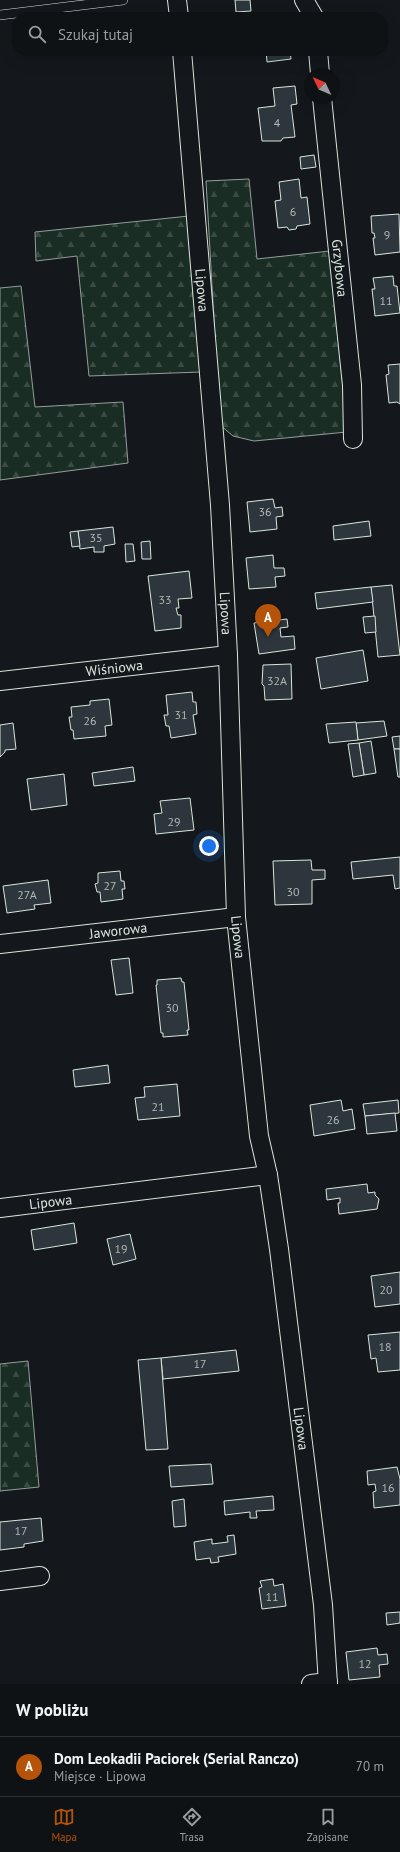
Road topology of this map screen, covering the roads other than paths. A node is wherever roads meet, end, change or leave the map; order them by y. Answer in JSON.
{"nodes":[{"id":1,"x":123,"y":0,"type":"edge"},
{"id":2,"x":177,"y":0,"type":"edge"},
{"id":3,"x":304,"y":0,"type":"edge"},
{"id":4,"x":25,"y":12,"type":"edge"},
{"id":5,"x":178,"y":12,"type":"edge"},
{"id":6,"x":311,"y":12,"type":"edge"},
{"id":7,"x":12,"y":14,"type":"edge"},
{"id":8,"x":0,"y":15,"type":"edge"},
{"id":9,"x":182,"y":56,"type":"edge"},
{"id":10,"x":318,"y":56,"type":"edge"},
{"id":11,"x":319,"y":68,"type":"edge"},
{"id":12,"x":323,"y":104,"type":"edge"},
{"id":13,"x":353,"y":438,"type":"dead end"},
{"id":14,"x":228,"y":655,"type":"junction"},
{"id":15,"x":0,"y":681,"type":"edge"},
{"id":16,"x":236,"y":917,"type":"junction"},
{"id":17,"x":0,"y":944,"type":"edge"},
{"id":18,"x":268,"y":1175,"type":"junction"},
{"id":19,"x":0,"y":1208,"type":"edge"},
{"id":20,"x":40,"y":1576,"type":"dead end"},
{"id":21,"x":0,"y":1581,"type":"edge"},
{"id":22,"x":322,"y":1683,"type":"edge"}],
"edges":[{"from":1,"to":4,"type":"lane"},
{"from":2,"to":5,"type":"street"},
{"from":3,"to":6,"type":"street"},
{"from":7,"to":8,"type":"lane"},
{"from":9,"to":14,"type":"street","name":"Lipowa"},
{"from":10,"to":11,"type":"street"},
{"from":12,"to":13,"type":"street","name":"Grzybowa"},
{"from":14,"to":15,"type":"street","name":"Wiśniowa"},
{"from":14,"to":16,"type":"street","name":"Lipowa"},
{"from":16,"to":17,"type":"street","name":"Jaworowa"},
{"from":16,"to":18,"type":"street","name":"Lipowa"},
{"from":18,"to":19,"type":"street","name":"Lipowa"},
{"from":18,"to":22,"type":"street","name":"Lipowa"},
{"from":20,"to":21,"type":"street"}]}
